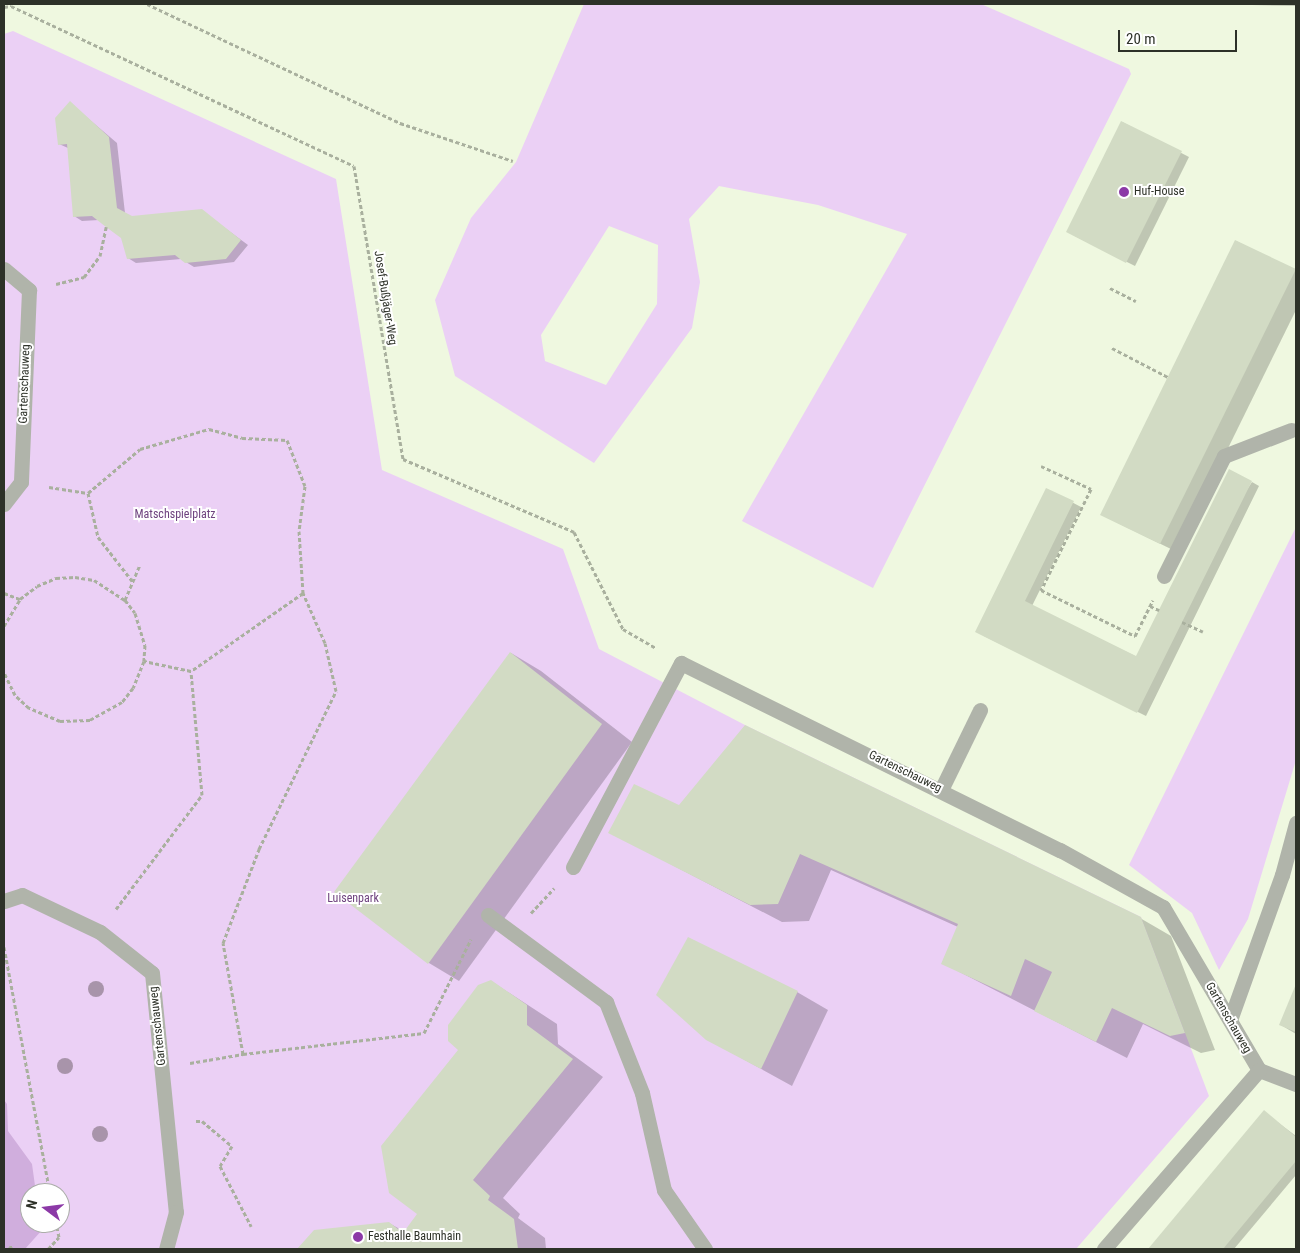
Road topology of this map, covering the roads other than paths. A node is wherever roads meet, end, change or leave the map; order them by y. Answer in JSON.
{"nodes":[{"id":1,"x":4,"y":269,"type":"edge"},
{"id":2,"x":1291,"y":430,"type":"dead end"},
{"id":3,"x":4,"y":504,"type":"edge"},
{"id":4,"x":1164,"y":576,"type":"road end"},
{"id":5,"x":980,"y":710,"type":"dead end"},
{"id":6,"x":941,"y":790,"type":"junction"},
{"id":7,"x":1296,"y":823,"type":"edge"},
{"id":8,"x":573,"y":867,"type":"road end"},
{"id":9,"x":4,"y":900,"type":"edge"},
{"id":10,"x":488,"y":915,"type":"dead end"},
{"id":11,"x":1230,"y":1020,"type":"junction"},
{"id":12,"x":1259,"y":1070,"type":"junction"},
{"id":13,"x":1296,"y":1084,"type":"edge"},
{"id":14,"x":166,"y":1249,"type":"edge"},
{"id":15,"x":705,"y":1249,"type":"edge"},
{"id":16,"x":1104,"y":1249,"type":"edge"}],
"edges":[{"from":1,"to":3,"type":"street","name":"Gartenschauweg"},
{"from":2,"to":4,"type":"street"},
{"from":5,"to":6,"type":"street"},
{"from":6,"to":8,"type":"street","name":"Gartenschauweg"},
{"from":6,"to":11,"type":"street","name":"Gartenschauweg"},
{"from":7,"to":11,"type":"street"},
{"from":9,"to":14,"type":"street","name":"Gartenschauweg"},
{"from":10,"to":15,"type":"street"},
{"from":11,"to":12,"type":"street","name":"Gartenschauweg"},
{"from":12,"to":13,"type":"street"},
{"from":12,"to":16,"type":"street"}]}
